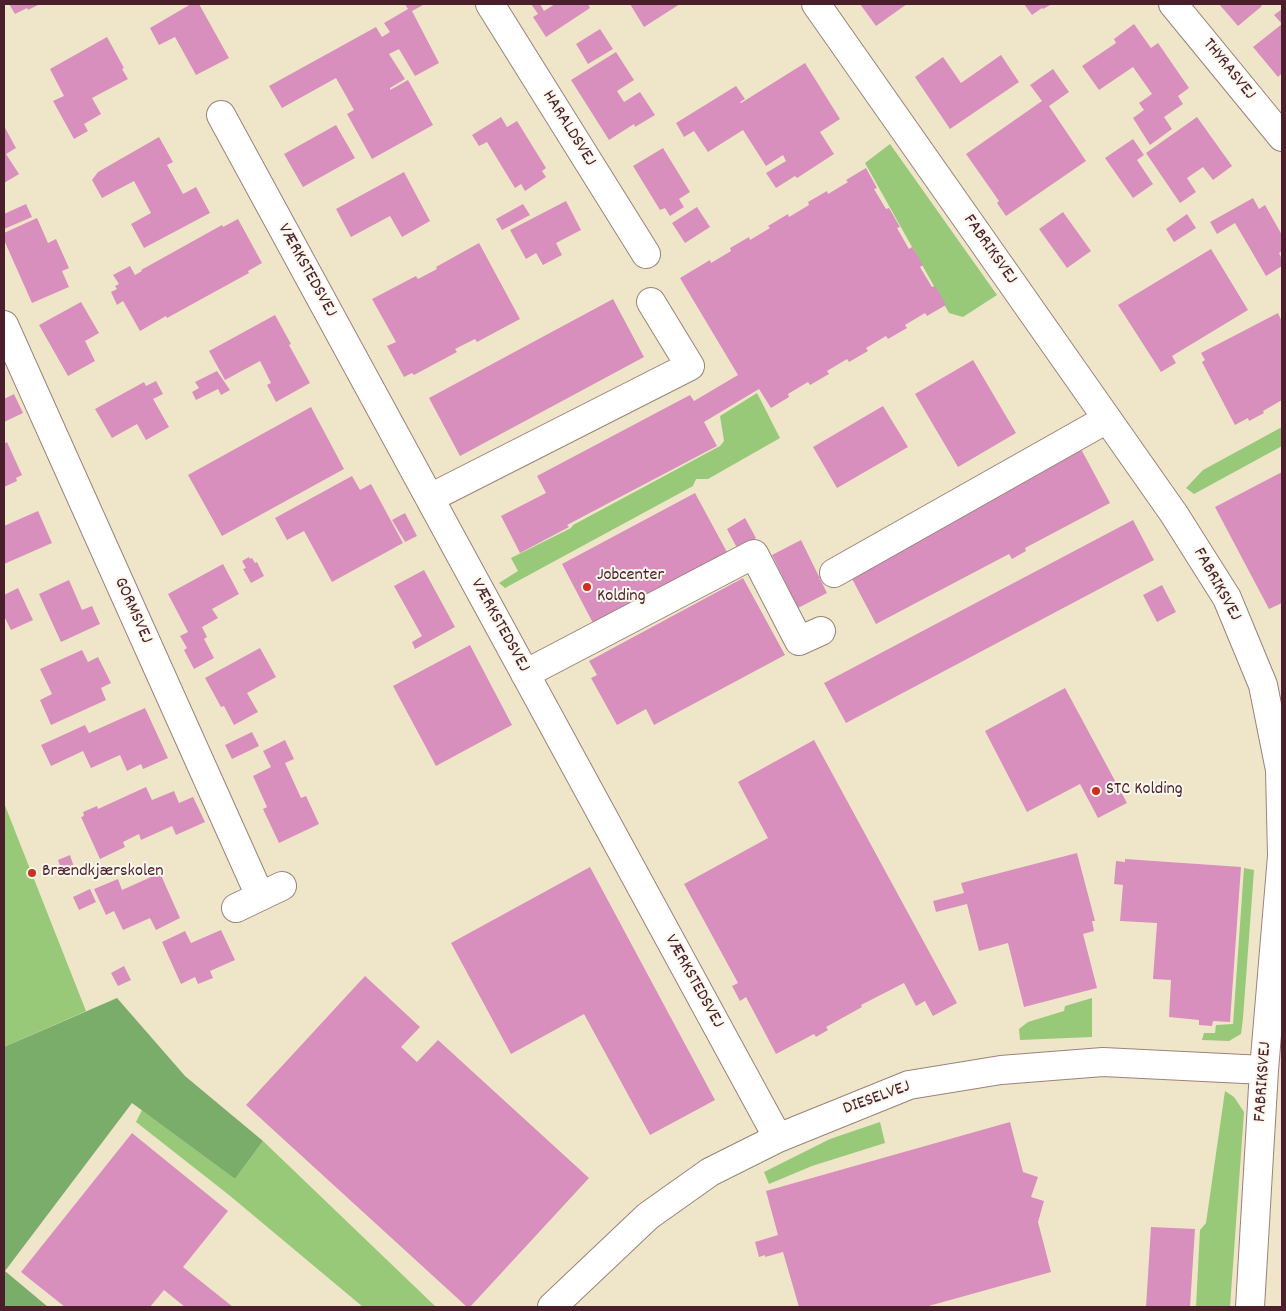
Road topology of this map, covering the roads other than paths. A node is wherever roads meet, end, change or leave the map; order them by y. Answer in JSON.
{"nodes":[{"id":1,"x":490,"y":4,"type":"edge"},
{"id":2,"x":816,"y":4,"type":"edge"},
{"id":3,"x":1173,"y":4,"type":"edge"},
{"id":4,"x":221,"y":115,"type":"dead end"},
{"id":5,"x":1282,"y":137,"type":"edge"},
{"id":6,"x":646,"y":254,"type":"dead end"},
{"id":7,"x":651,"y":302,"type":"dead end"},
{"id":8,"x":4,"y":325,"type":"edge"},
{"id":9,"x":1108,"y":419,"type":"junction"},
{"id":10,"x":430,"y":498,"type":"junction"},
{"id":11,"x":834,"y":573,"type":"dead end"},
{"id":12,"x":821,"y":631,"type":"dead end"},
{"id":13,"x":525,"y":674,"type":"junction"},
{"id":14,"x":1272,"y":682,"type":"edge"},
{"id":15,"x":259,"y":897,"type":"dead end"},
{"id":16,"x":1264,"y":1070,"type":"junction"},
{"id":17,"x":778,"y":1138,"type":"junction"},
{"id":18,"x":552,"y":1307,"type":"edge"},
{"id":19,"x":1250,"y":1307,"type":"edge"}],
"edges":[{"from":1,"to":6,"type":"street","name":"HARALDSVEJ"},
{"from":2,"to":9,"type":"street","name":"FABRIKSVEJ"},
{"from":3,"to":5,"type":"street","name":"THYRASVEJ"},
{"from":4,"to":10,"type":"street","name":"VÆRKSTEDSVEJ"},
{"from":7,"to":10,"type":"street"},
{"from":8,"to":15,"type":"street","name":"GORMSVEJ"},
{"from":9,"to":11,"type":"street"},
{"from":9,"to":14,"type":"street","name":"FABRIKSVEJ"},
{"from":10,"to":13,"type":"street","name":"VÆRKSTEDSVEJ"},
{"from":12,"to":13,"type":"street"},
{"from":13,"to":17,"type":"street","name":"VÆRKSTEDSVEJ"},
{"from":14,"to":16,"type":"street","name":"FABRIKSVEJ"},
{"from":16,"to":17,"type":"street","name":"DIESELVEJ"},
{"from":16,"to":19,"type":"street","name":"FABRIKSVEJ"},
{"from":17,"to":18,"type":"street","name":"DIESELVEJ"}]}
